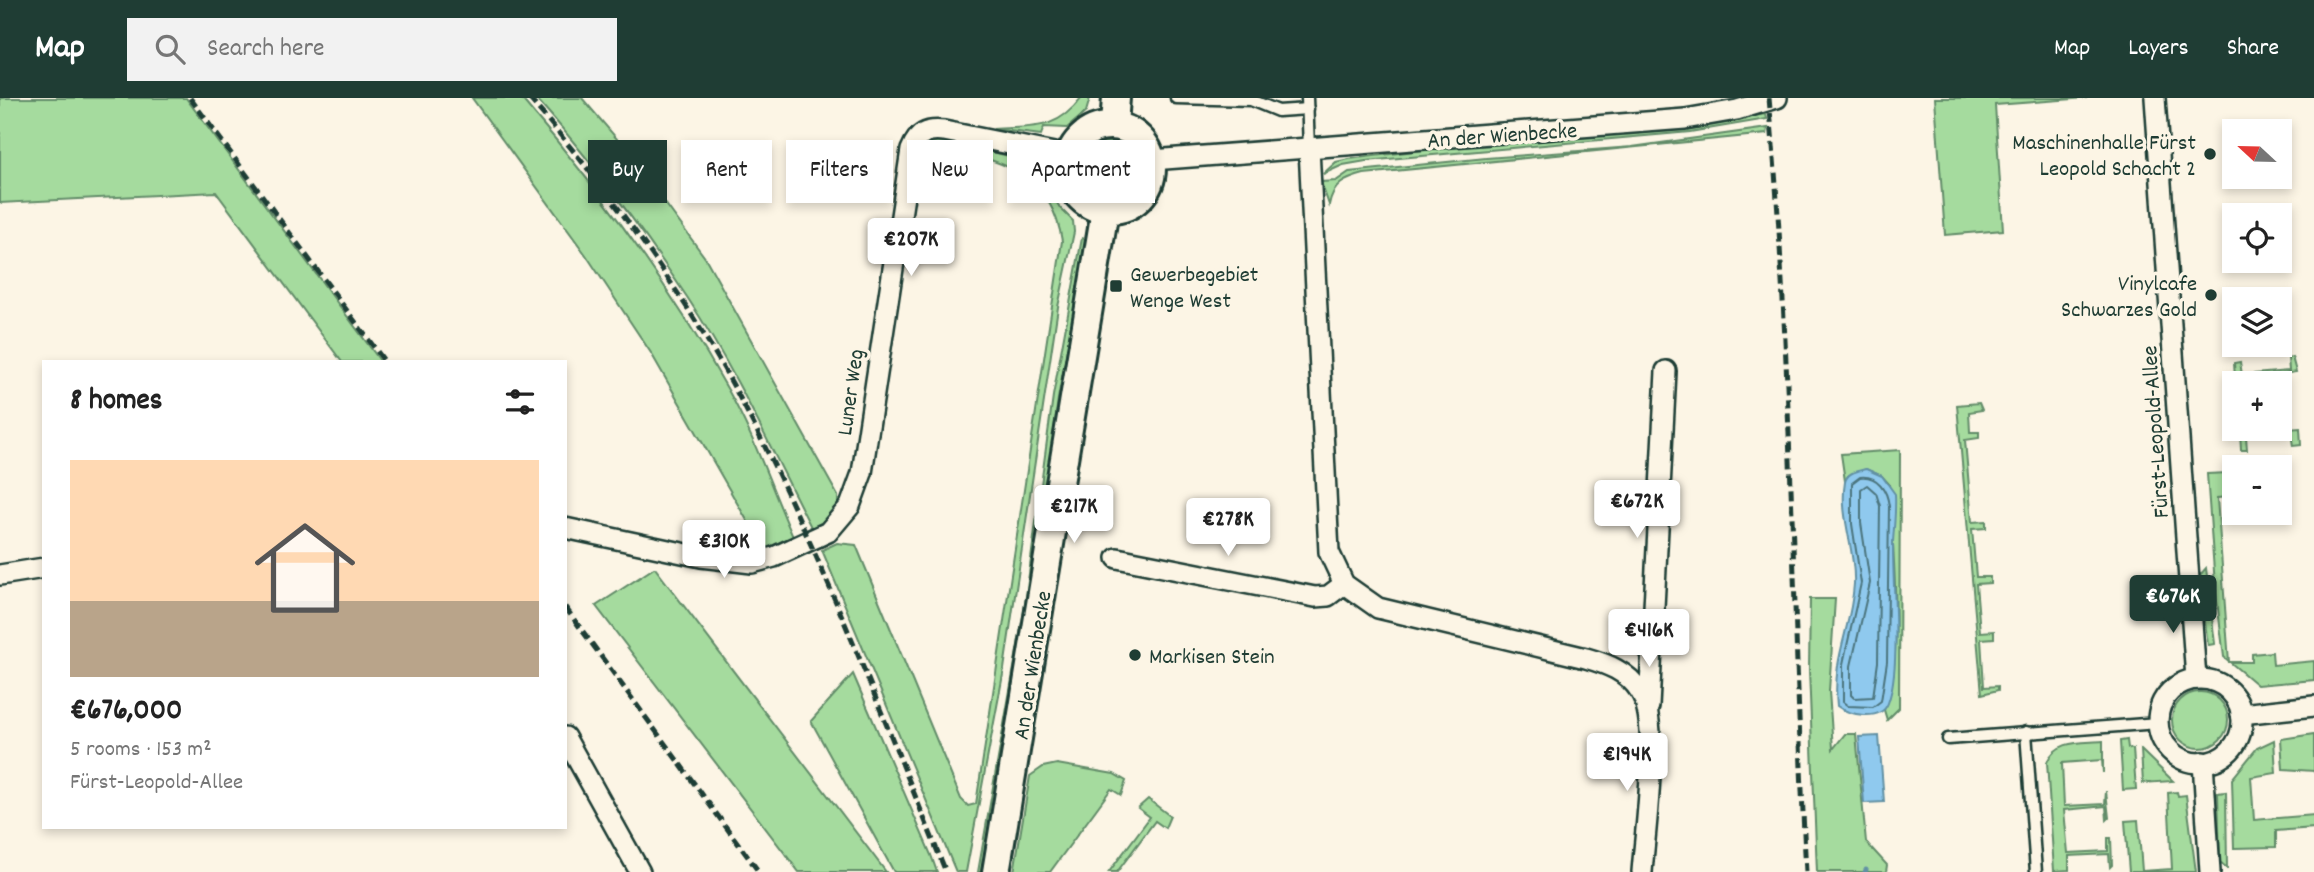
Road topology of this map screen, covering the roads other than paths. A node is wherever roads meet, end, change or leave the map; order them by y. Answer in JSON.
{"nodes":[{"id":1,"x":1116,"y":98,"type":"edge"},
{"id":2,"x":1176,"y":98,"type":"edge"},
{"id":3,"x":1307,"y":98,"type":"edge"},
{"id":4,"x":1777,"y":98,"type":"edge"},
{"id":5,"x":2155,"y":98,"type":"edge"},
{"id":6,"x":1251,"y":99,"type":"edge"},
{"id":7,"x":1308,"y":109,"type":"junction"},
{"id":8,"x":1114,"y":125,"type":"junction"},
{"id":9,"x":1079,"y":140,"type":"edge"},
{"id":10,"x":1141,"y":140,"type":"edge"},
{"id":11,"x":1007,"y":144,"type":"edge"},
{"id":12,"x":1309,"y":148,"type":"junction"},
{"id":13,"x":1155,"y":160,"type":"edge"},
{"id":14,"x":1087,"y":203,"type":"edge"},
{"id":15,"x":1130,"y":203,"type":"edge"},
{"id":16,"x":1105,"y":210,"type":"junction"},
{"id":17,"x":1666,"y":371,"type":"dead end"},
{"id":18,"x":567,"y":528,"type":"edge"},
{"id":19,"x":1117,"y":558,"type":"dead end"},
{"id":20,"x":42,"y":568,"type":"edge"},
{"id":21,"x":0,"y":575,"type":"edge"},
{"id":22,"x":1344,"y":584,"type":"junction"},
{"id":23,"x":2196,"y":679,"type":"junction"},
{"id":24,"x":2314,"y":706,"type":"edge"},
{"id":25,"x":1648,"y":712,"type":"junction"},
{"id":26,"x":2241,"y":714,"type":"junction"},
{"id":27,"x":2158,"y":723,"type":"junction"},
{"id":28,"x":2026,"y":732,"type":"junction"},
{"id":29,"x":1948,"y":738,"type":"dead end"},
{"id":30,"x":567,"y":745,"type":"edge"},
{"id":31,"x":2203,"y":762,"type":"junction"},
{"id":32,"x":640,"y":872,"type":"edge"},
{"id":33,"x":996,"y":872,"type":"edge"},
{"id":34,"x":1642,"y":872,"type":"edge"},
{"id":35,"x":2036,"y":872,"type":"edge"},
{"id":36,"x":2210,"y":872,"type":"edge"}],
"edges":[{"from":1,"to":8,"type":"street"},
{"from":2,"to":6,"type":"lane"},
{"from":3,"to":7,"type":"lane"},
{"from":4,"to":12,"type":"street","name":"An der Wienbecke"},
{"from":5,"to":23,"type":"street","name":"Fürst-Leopold-Allee"},
{"from":6,"to":7,"type":"lane"},
{"from":7,"to":12,"type":"lane"},
{"from":8,"to":9,"type":"street"},
{"from":8,"to":10,"type":"street"},
{"from":11,"to":18,"type":"street","name":"Luner Weg"},
{"from":12,"to":13,"type":"street","name":"An der Wienbecke"},
{"from":12,"to":22,"type":"street"},
{"from":14,"to":16,"type":"street"},
{"from":15,"to":16,"type":"street"},
{"from":16,"to":33,"type":"street","name":"An der Wienbecke"},
{"from":17,"to":25,"type":"street"},
{"from":19,"to":22,"type":"street"},
{"from":20,"to":21,"type":"street"},
{"from":22,"to":25,"type":"street"},
{"from":23,"to":26,"type":"street"},
{"from":23,"to":27,"type":"street"},
{"from":24,"to":26,"type":"street"},
{"from":25,"to":34,"type":"street"},
{"from":26,"to":31,"type":"street"},
{"from":27,"to":28,"type":"lane"},
{"from":27,"to":31,"type":"street"},
{"from":28,"to":29,"type":"lane"},
{"from":28,"to":35,"type":"lane"},
{"from":30,"to":32,"type":"street"},
{"from":31,"to":36,"type":"street"}]}
